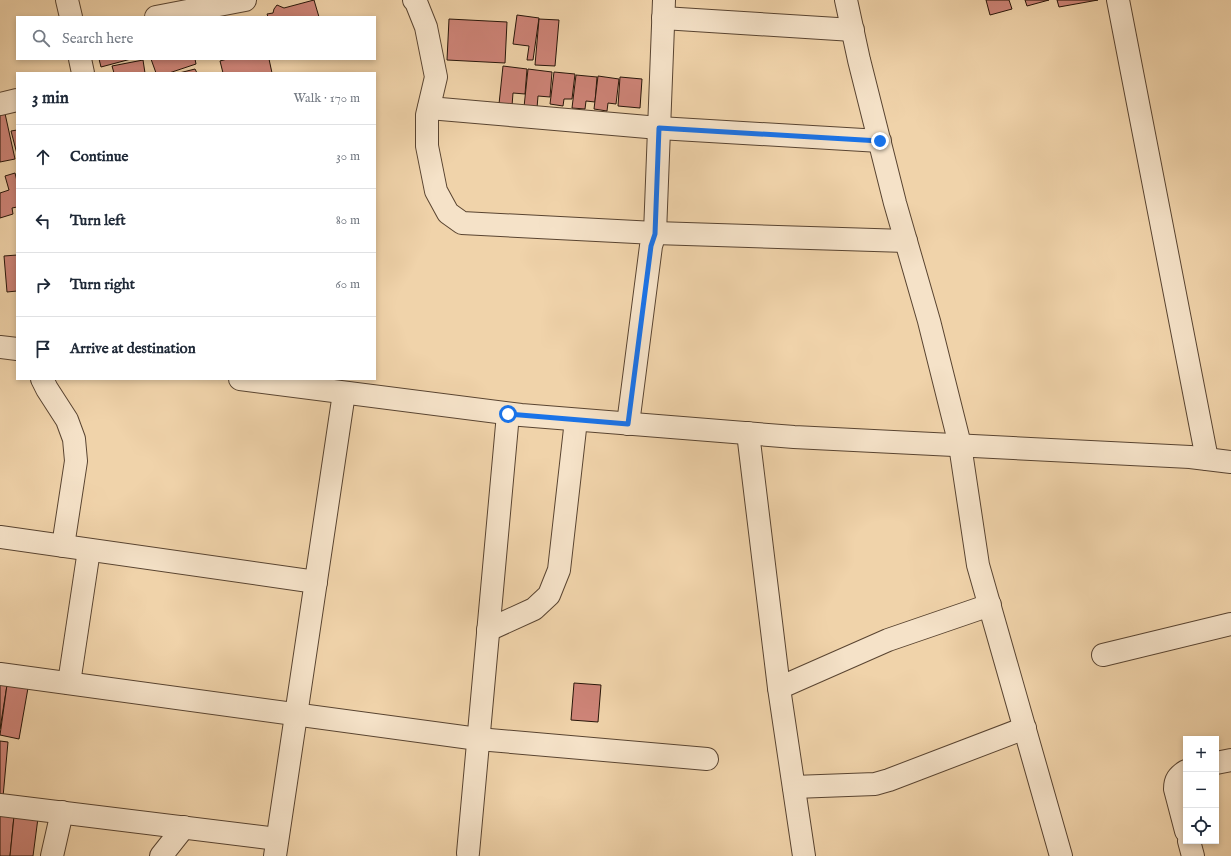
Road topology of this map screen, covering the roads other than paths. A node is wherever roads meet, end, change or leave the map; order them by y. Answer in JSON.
{"nodes":[{"id":1,"x":67,"y":0,"type":"edge"},
{"id":2,"x":245,"y":0,"type":"edge"},
{"id":3,"x":414,"y":0,"type":"edge"},
{"id":4,"x":846,"y":0,"type":"edge"},
{"id":5,"x":1118,"y":0,"type":"edge"},
{"id":6,"x":663,"y":9,"type":"edge"},
{"id":7,"x":71,"y":16,"type":"edge"},
{"id":8,"x":161,"y":16,"type":"edge"},
{"id":9,"x":853,"y":30,"type":"junction"},
{"id":10,"x":80,"y":60,"type":"edge"},
{"id":11,"x":83,"y":72,"type":"edge"},
{"id":12,"x":16,"y":100,"type":"edge"},
{"id":13,"x":0,"y":104,"type":"edge"},
{"id":14,"x":429,"y":108,"type":"junction"},
{"id":15,"x":659,"y":128,"type":"junction"},
{"id":16,"x":880,"y":141,"type":"junction"},
{"id":17,"x":655,"y":234,"type":"junction"},
{"id":18,"x":906,"y":241,"type":"junction"},
{"id":19,"x":0,"y":347,"type":"edge"},
{"id":20,"x":16,"y":349,"type":"edge"},
{"id":21,"x":42,"y":380,"type":"edge"},
{"id":22,"x":247,"y":380,"type":"edge"},
{"id":23,"x":344,"y":393,"type":"junction"},
{"id":24,"x":508,"y":414,"type":"junction"},
{"id":25,"x":576,"y":420,"type":"junction"},
{"id":26,"x":628,"y":424,"type":"junction"},
{"id":27,"x":748,"y":434,"type":"junction"},
{"id":28,"x":960,"y":445,"type":"junction"},
{"id":29,"x":1207,"y":459,"type":"junction"},
{"id":30,"x":1231,"y":462,"type":"edge"},
{"id":31,"x":0,"y":537,"type":"edge"},
{"id":32,"x":63,"y":546,"type":"junction"},
{"id":33,"x":89,"y":550,"type":"junction"},
{"id":34,"x":316,"y":582,"type":"junction"},
{"id":35,"x":990,"y":605,"type":"junction"},
{"id":36,"x":1231,"y":624,"type":"edge"},
{"id":37,"x":488,"y":630,"type":"junction"},
{"id":38,"x":1104,"y":655,"type":"dead end"},
{"id":39,"x":0,"y":674,"type":"edge"},
{"id":40,"x":69,"y":683,"type":"junction"},
{"id":41,"x":779,"y":688,"type":"junction"},
{"id":42,"x":296,"y":714,"type":"junction"},
{"id":43,"x":1025,"y":728,"type":"junction"},
{"id":44,"x":478,"y":739,"type":"junction"},
{"id":45,"x":707,"y":759,"type":"dead end"},
{"id":46,"x":1231,"y":760,"type":"edge"},
{"id":47,"x":1219,"y":762,"type":"edge"},
{"id":48,"x":1185,"y":772,"type":"edge"},
{"id":49,"x":794,"y":787,"type":"junction"},
{"id":50,"x":0,"y":805,"type":"edge"},
{"id":51,"x":62,"y":812,"type":"junction"},
{"id":52,"x":1183,"y":820,"type":"edge"},
{"id":53,"x":184,"y":827,"type":"junction"},
{"id":54,"x":1190,"y":844,"type":"edge"},
{"id":55,"x":276,"y":848,"type":"edge"},
{"id":56,"x":468,"y":853,"type":"dead end"},
{"id":57,"x":1059,"y":855,"type":"edge"},
{"id":58,"x":52,"y":856,"type":"edge"},
{"id":59,"x":161,"y":856,"type":"edge"},
{"id":60,"x":804,"y":856,"type":"edge"},
{"id":61,"x":1193,"y":856,"type":"edge"}],
"edges":[{"from":1,"to":7,"type":"street"},
{"from":2,"to":8,"type":"street"},
{"from":3,"to":14,"type":"street"},
{"from":4,"to":9,"type":"street"},
{"from":5,"to":29,"type":"street"},
{"from":6,"to":9,"type":"street"},
{"from":6,"to":15,"type":"street"},
{"from":9,"to":16,"type":"street"},
{"from":10,"to":11,"type":"street"},
{"from":12,"to":13,"type":"street"},
{"from":14,"to":15,"type":"street"},
{"from":14,"to":17,"type":"street"},
{"from":15,"to":16,"type":"street"},
{"from":15,"to":17,"type":"street"},
{"from":16,"to":18,"type":"street"},
{"from":17,"to":18,"type":"street"},
{"from":17,"to":26,"type":"street"},
{"from":18,"to":28,"type":"street"},
{"from":19,"to":20,"type":"street"},
{"from":21,"to":32,"type":"street"},
{"from":22,"to":23,"type":"street"},
{"from":23,"to":24,"type":"street"},
{"from":23,"to":34,"type":"street"},
{"from":24,"to":25,"type":"street"},
{"from":24,"to":37,"type":"street"},
{"from":25,"to":26,"type":"street"},
{"from":25,"to":37,"type":"street"},
{"from":26,"to":27,"type":"street"},
{"from":27,"to":28,"type":"street"},
{"from":27,"to":41,"type":"street"},
{"from":28,"to":29,"type":"street"},
{"from":28,"to":35,"type":"street"},
{"from":29,"to":30,"type":"street"},
{"from":31,"to":32,"type":"street"},
{"from":32,"to":33,"type":"street"},
{"from":33,"to":34,"type":"street"},
{"from":33,"to":40,"type":"street"},
{"from":34,"to":42,"type":"street"},
{"from":35,"to":41,"type":"street"},
{"from":35,"to":43,"type":"street"},
{"from":36,"to":38,"type":"street"},
{"from":37,"to":44,"type":"street"},
{"from":39,"to":40,"type":"street"},
{"from":40,"to":42,"type":"street"},
{"from":41,"to":49,"type":"street"},
{"from":42,"to":44,"type":"street"},
{"from":42,"to":55,"type":"street"},
{"from":43,"to":49,"type":"street"},
{"from":43,"to":57,"type":"street"},
{"from":44,"to":45,"type":"street"},
{"from":44,"to":56,"type":"street"},
{"from":46,"to":47,"type":"street"},
{"from":48,"to":52,"type":"street"},
{"from":49,"to":60,"type":"street"},
{"from":50,"to":51,"type":"street"},
{"from":51,"to":53,"type":"street"},
{"from":51,"to":58,"type":"street"},
{"from":53,"to":55,"type":"street"},
{"from":53,"to":59,"type":"street"},
{"from":54,"to":61,"type":"street"}]}
